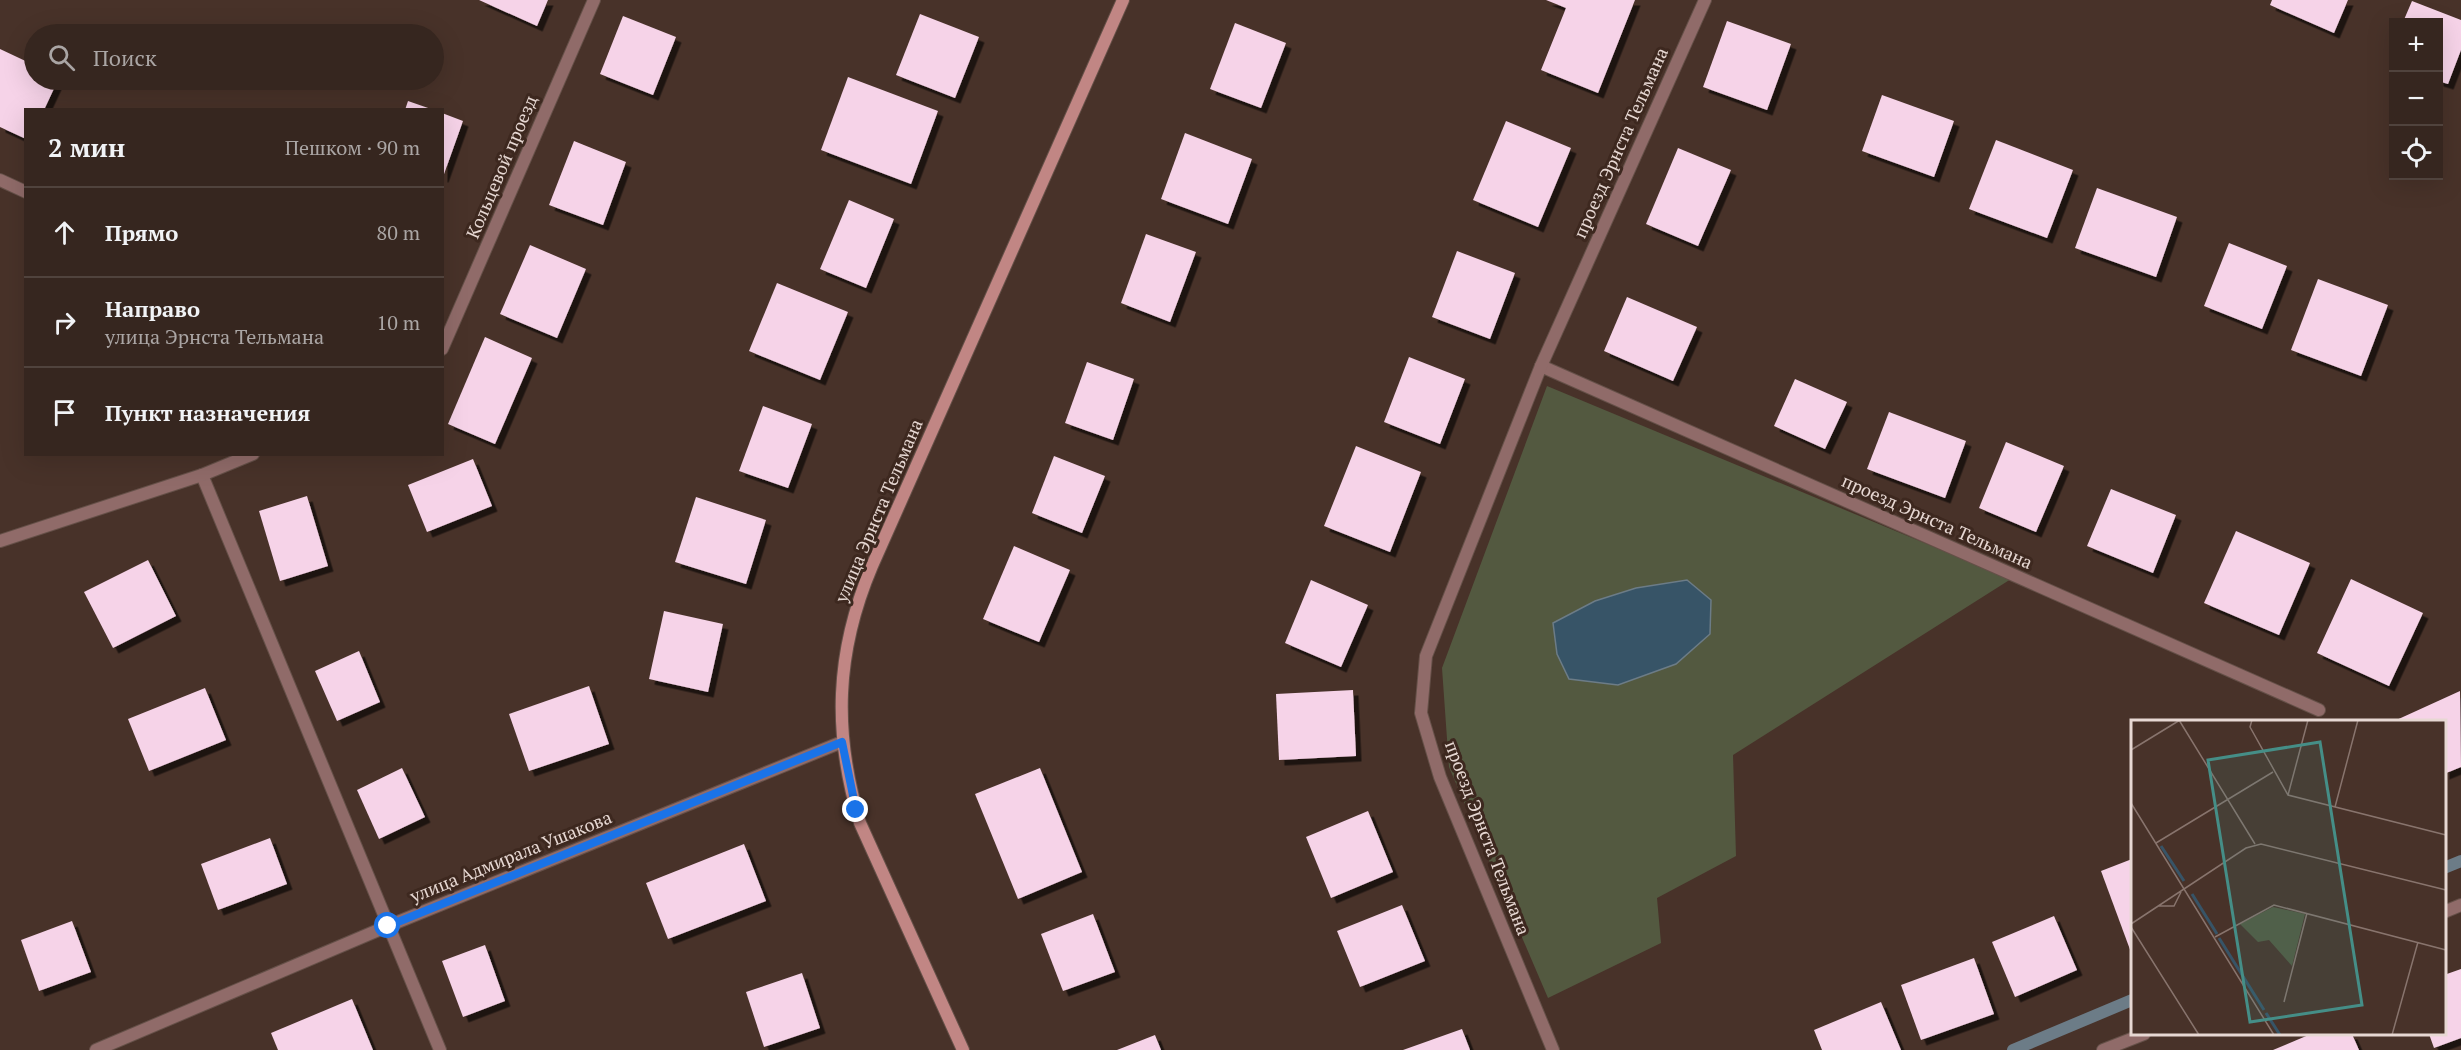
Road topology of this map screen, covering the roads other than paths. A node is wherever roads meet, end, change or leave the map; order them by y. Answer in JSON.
{"nodes":[{"id":1,"x":594,"y":0,"type":"edge"},
{"id":2,"x":1123,"y":0,"type":"edge"},
{"id":3,"x":1705,"y":0,"type":"edge"},
{"id":4,"x":0,"y":180,"type":"edge"},
{"id":5,"x":24,"y":191,"type":"edge"},
{"id":6,"x":444,"y":344,"type":"edge"},
{"id":7,"x":1541,"y":366,"type":"junction"},
{"id":8,"x":248,"y":456,"type":"edge"},
{"id":9,"x":202,"y":476,"type":"junction"},
{"id":10,"x":0,"y":541,"type":"edge"},
{"id":11,"x":2319,"y":710,"type":"dead end"},
{"id":12,"x":842,"y":742,"type":"junction"},
{"id":13,"x":2461,"y":905,"type":"edge"},
{"id":14,"x":2446,"y":912,"type":"edge"},
{"id":15,"x":388,"y":926,"type":"junction"},
{"id":16,"x":2141,"y":1035,"type":"edge"},
{"id":17,"x":96,"y":1050,"type":"edge"},
{"id":18,"x":440,"y":1050,"type":"edge"},
{"id":19,"x":963,"y":1050,"type":"edge"},
{"id":20,"x":1553,"y":1050,"type":"edge"},
{"id":21,"x":2103,"y":1050,"type":"edge"}],
"edges":[{"from":1,"to":6,"type":"street","name":"Кольцевой проезд"},
{"from":2,"to":12,"type":"main road","name":"улица Эрнста Тельмана"},
{"from":3,"to":7,"type":"street","name":"проезд Эрнста Тельмана"},
{"from":4,"to":5,"type":"street"},
{"from":7,"to":11,"type":"street","name":"проезд Эрнста Тельмана"},
{"from":7,"to":20,"type":"street","name":"проезд Эрнста Тельмана"},
{"from":8,"to":9,"type":"street"},
{"from":9,"to":10,"type":"street"},
{"from":9,"to":15,"type":"street"},
{"from":12,"to":15,"type":"street","name":"улица Адмирала Ушакова"},
{"from":12,"to":19,"type":"main road","name":"улица Эрнста Тельмана"},
{"from":13,"to":14,"type":"street"},
{"from":15,"to":17,"type":"street","name":"улица Адмирала Ушакова"},
{"from":15,"to":18,"type":"street"},
{"from":16,"to":21,"type":"street"}]}
